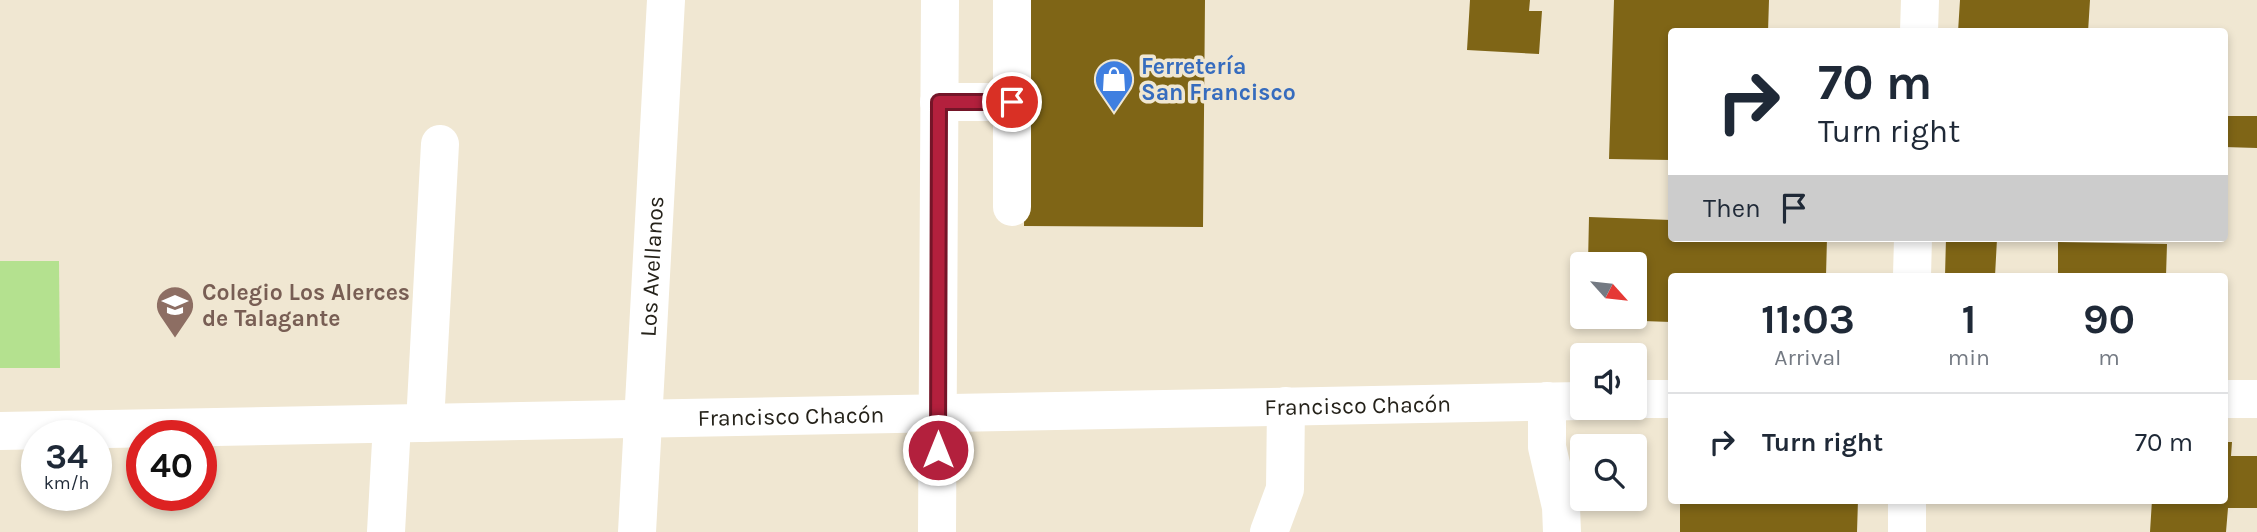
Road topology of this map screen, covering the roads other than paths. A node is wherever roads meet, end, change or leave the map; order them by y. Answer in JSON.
{"nodes":[{"id":1,"x":666,"y":0,"type":"edge"},
{"id":2,"x":940,"y":0,"type":"edge"},
{"id":3,"x":1012,"y":0,"type":"edge"},
{"id":4,"x":1920,"y":0,"type":"edge"},
{"id":5,"x":1919,"y":28,"type":"edge"},
{"id":6,"x":939,"y":102,"type":"junction"},
{"id":7,"x":1012,"y":102,"type":"junction"},
{"id":8,"x":440,"y":144,"type":"dead end"},
{"id":9,"x":1012,"y":207,"type":"dead end"},
{"id":10,"x":1913,"y":242,"type":"edge"},
{"id":11,"x":1912,"y":273,"type":"edge"},
{"id":12,"x":1668,"y":399,"type":"edge"},
{"id":13,"x":2228,"y":399,"type":"edge"},
{"id":14,"x":2257,"y":399,"type":"edge"},
{"id":15,"x":1647,"y":400,"type":"edge"},
{"id":16,"x":1564,"y":401,"type":"edge"},
{"id":17,"x":1286,"y":407,"type":"junction"},
{"id":18,"x":938,"y":413,"type":"junction"},
{"id":19,"x":643,"y":419,"type":"junction"},
{"id":20,"x":409,"y":423,"type":"junction"},
{"id":21,"x":0,"y":431,"type":"edge"},
{"id":22,"x":1907,"y":504,"type":"edge"},
{"id":23,"x":386,"y":532,"type":"edge"},
{"id":24,"x":637,"y":532,"type":"edge"},
{"id":25,"x":937,"y":532,"type":"edge"},
{"id":26,"x":1269,"y":532,"type":"edge"},
{"id":27,"x":1562,"y":532,"type":"edge"},
{"id":28,"x":1907,"y":532,"type":"edge"}],
"edges":[{"from":1,"to":19,"type":"street","name":"Los Avellanos"},
{"from":2,"to":6,"type":"street"},
{"from":3,"to":7,"type":"street"},
{"from":4,"to":5,"type":"street"},
{"from":6,"to":7,"type":"street"},
{"from":6,"to":18,"type":"street"},
{"from":7,"to":9,"type":"street"},
{"from":8,"to":20,"type":"street"},
{"from":10,"to":11,"type":"street"},
{"from":12,"to":15,"type":"street"},
{"from":13,"to":14,"type":"street"},
{"from":16,"to":17,"type":"street","name":"Francisco Chacón"},
{"from":16,"to":27,"type":"street"},
{"from":17,"to":18,"type":"street","name":"Francisco Chacón"},
{"from":17,"to":26,"type":"street"},
{"from":18,"to":19,"type":"street","name":"Francisco Chacón"},
{"from":18,"to":25,"type":"street"},
{"from":19,"to":20,"type":"street","name":"Francisco Chacón"},
{"from":19,"to":24,"type":"street","name":"Los Avellanos"},
{"from":20,"to":21,"type":"street","name":"Francisco Chacón"},
{"from":20,"to":23,"type":"street"},
{"from":22,"to":28,"type":"street"}]}
